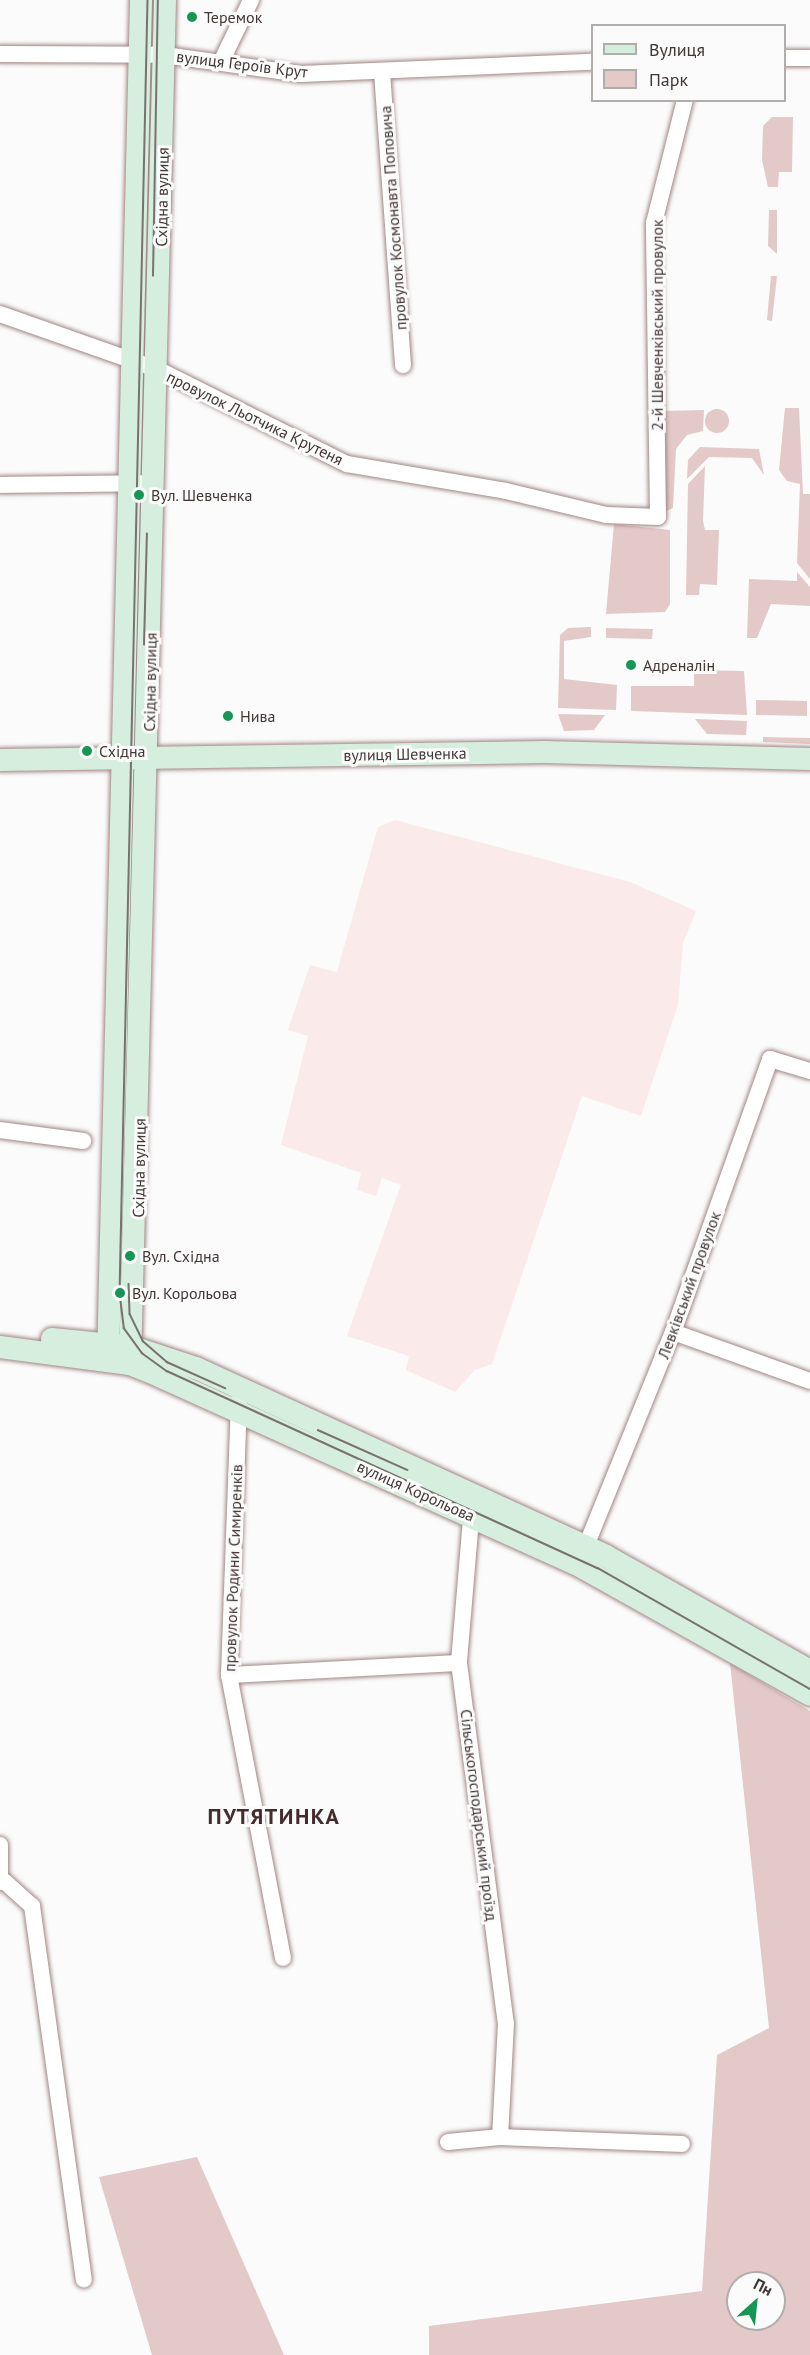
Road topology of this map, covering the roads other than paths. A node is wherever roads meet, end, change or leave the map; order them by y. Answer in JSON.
{"nodes":[{"id":1,"x":141,"y":0,"type":"edge"},
{"id":2,"x":165,"y":0,"type":"edge"},
{"id":3,"x":251,"y":0,"type":"edge"},
{"id":4,"x":0,"y":54,"type":"edge"},
{"id":5,"x":141,"y":54,"type":"junction"},
{"id":6,"x":165,"y":55,"type":"junction"},
{"id":7,"x":786,"y":58,"type":"edge"},
{"id":8,"x":810,"y":58,"type":"edge"},
{"id":9,"x":222,"y":60,"type":"junction"},
{"id":10,"x":591,"y":62,"type":"edge"},
{"id":11,"x":382,"y":72,"type":"junction"},
{"id":12,"x":684,"y":102,"type":"edge"},
{"id":13,"x":0,"y":314,"type":"edge"},
{"id":14,"x":403,"y":365,"type":"dead end"},
{"id":15,"x":135,"y":366,"type":"junction"},
{"id":16,"x":159,"y":370,"type":"junction"},
{"id":17,"x":132,"y":482,"type":"junction"},
{"id":18,"x":156,"y":483,"type":"junction"},
{"id":19,"x":0,"y":485,"type":"edge"},
{"id":20,"x":658,"y":518,"type":"joint"},
{"id":21,"x":126,"y":758,"type":"junction"},
{"id":22,"x":148,"y":758,"type":"junction"},
{"id":23,"x":810,"y":759,"type":"edge"},
{"id":24,"x":0,"y":760,"type":"edge"},
{"id":25,"x":810,"y":1071,"type":"edge"},
{"id":26,"x":0,"y":1130,"type":"edge"},
{"id":27,"x":82,"y":1141,"type":"dead end"},
{"id":28,"x":673,"y":1332,"type":"junction"},
{"id":29,"x":0,"y":1333,"type":"edge"},
{"id":30,"x":0,"y":1347,"type":"edge"},
{"id":31,"x":120,"y":1354,"type":"junction"},
{"id":32,"x":810,"y":1381,"type":"edge"},
{"id":33,"x":240,"y":1388,"type":"junction"},
{"id":34,"x":238,"y":1411,"type":"junction"},
{"id":35,"x":473,"y":1504,"type":"junction"},
{"id":36,"x":585,"y":1546,"type":"junction"},
{"id":37,"x":459,"y":1663,"type":"junction"},
{"id":38,"x":810,"y":1671,"type":"edge"},
{"id":39,"x":229,"y":1675,"type":"junction"},
{"id":40,"x":810,"y":1695,"type":"edge"},
{"id":41,"x":0,"y":1845,"type":"edge"},
{"id":42,"x":2,"y":1881,"type":"edge"},
{"id":43,"x":283,"y":1958,"type":"dead end"},
{"id":44,"x":500,"y":2137,"type":"junction"},
{"id":45,"x":448,"y":2142,"type":"dead end"},
{"id":46,"x":682,"y":2144,"type":"dead end"},
{"id":47,"x":84,"y":2278,"type":"dead end"}],
"edges":[{"from":1,"to":5,"type":"street","name":"Східна вулиця"},
{"from":2,"to":6,"type":"street","name":"Східна вулиця"},
{"from":3,"to":9,"type":"street"},
{"from":4,"to":5,"type":"street","name":"вулиця Героїв Крут"},
{"from":5,"to":6,"type":"street","name":"вулиця Героїв Крут"},
{"from":5,"to":15,"type":"street","name":"Східна вулиця"},
{"from":6,"to":9,"type":"street","name":"вулиця Героїв Крут"},
{"from":6,"to":16,"type":"street","name":"Східна вулиця"},
{"from":7,"to":8,"type":"street"},
{"from":9,"to":11,"type":"street","name":"вулиця Героїв Крут"},
{"from":10,"to":11,"type":"street","name":"вулиця Героїв Крут"},
{"from":11,"to":14,"type":"street","name":"провулок Космонавта Поповича"},
{"from":12,"to":20,"type":"street","name":"2-й Шевченківський провулок"},
{"from":13,"to":15,"type":"street","name":"провулок Льотчика Крутеня"},
{"from":15,"to":16,"type":"street","name":"провулок Льотчика Крутеня"},
{"from":15,"to":17,"type":"street","name":"Східна вулиця"},
{"from":16,"to":18,"type":"street","name":"Східна вулиця"},
{"from":16,"to":20,"type":"street","name":"провулок Льотчика Крутеня"},
{"from":17,"to":18,"type":"street"},
{"from":17,"to":19,"type":"street"},
{"from":17,"to":21,"type":"street","name":"Східна вулиця"},
{"from":18,"to":22,"type":"street","name":"Східна вулиця"},
{"from":21,"to":22,"type":"street","name":"вулиця Шевченка"},
{"from":21,"to":24,"type":"street","name":"вулиця Шевченка"},
{"from":21,"to":31,"type":"street","name":"Східна вулиця"},
{"from":22,"to":23,"type":"street","name":"вулиця Шевченка"},
{"from":22,"to":31,"type":"street","name":"Східна вулиця"},
{"from":25,"to":28,"type":"street","name":"Левківський провулок"},
{"from":26,"to":27,"type":"street"},
{"from":28,"to":32,"type":"street"},
{"from":28,"to":36,"type":"street","name":"Левківський провулок"},
{"from":29,"to":31,"type":"street","name":"вулиця Корольова"},
{"from":30,"to":31,"type":"street","name":"вулиця Корольова"},
{"from":31,"to":33,"type":"street","name":"вулиця Корольова"},
{"from":31,"to":34,"type":"street","name":"вулиця Корольова"},
{"from":33,"to":34,"type":"street","name":"провулок Родини Симиренків"},
{"from":33,"to":35,"type":"street","name":"вулиця Корольова"},
{"from":34,"to":35,"type":"street","name":"вулиця Корольова"},
{"from":34,"to":39,"type":"street","name":"провулок Родини Симиренків"},
{"from":35,"to":36,"type":"street","name":"вулиця Корольова"},
{"from":35,"to":37,"type":"street","name":"Сільськогосподарський проїзд"},
{"from":35,"to":40,"type":"street","name":"вулиця Корольова"},
{"from":36,"to":38,"type":"street","name":"вулиця Корольова"},
{"from":37,"to":39,"type":"street"},
{"from":37,"to":44,"type":"street","name":"Сільськогосподарський проїзд"},
{"from":39,"to":43,"type":"street","name":"провулок Родини Симиренків"},
{"from":41,"to":42,"type":"street"},
{"from":42,"to":47,"type":"street"},
{"from":44,"to":45,"type":"street"},
{"from":44,"to":46,"type":"street"}]}
